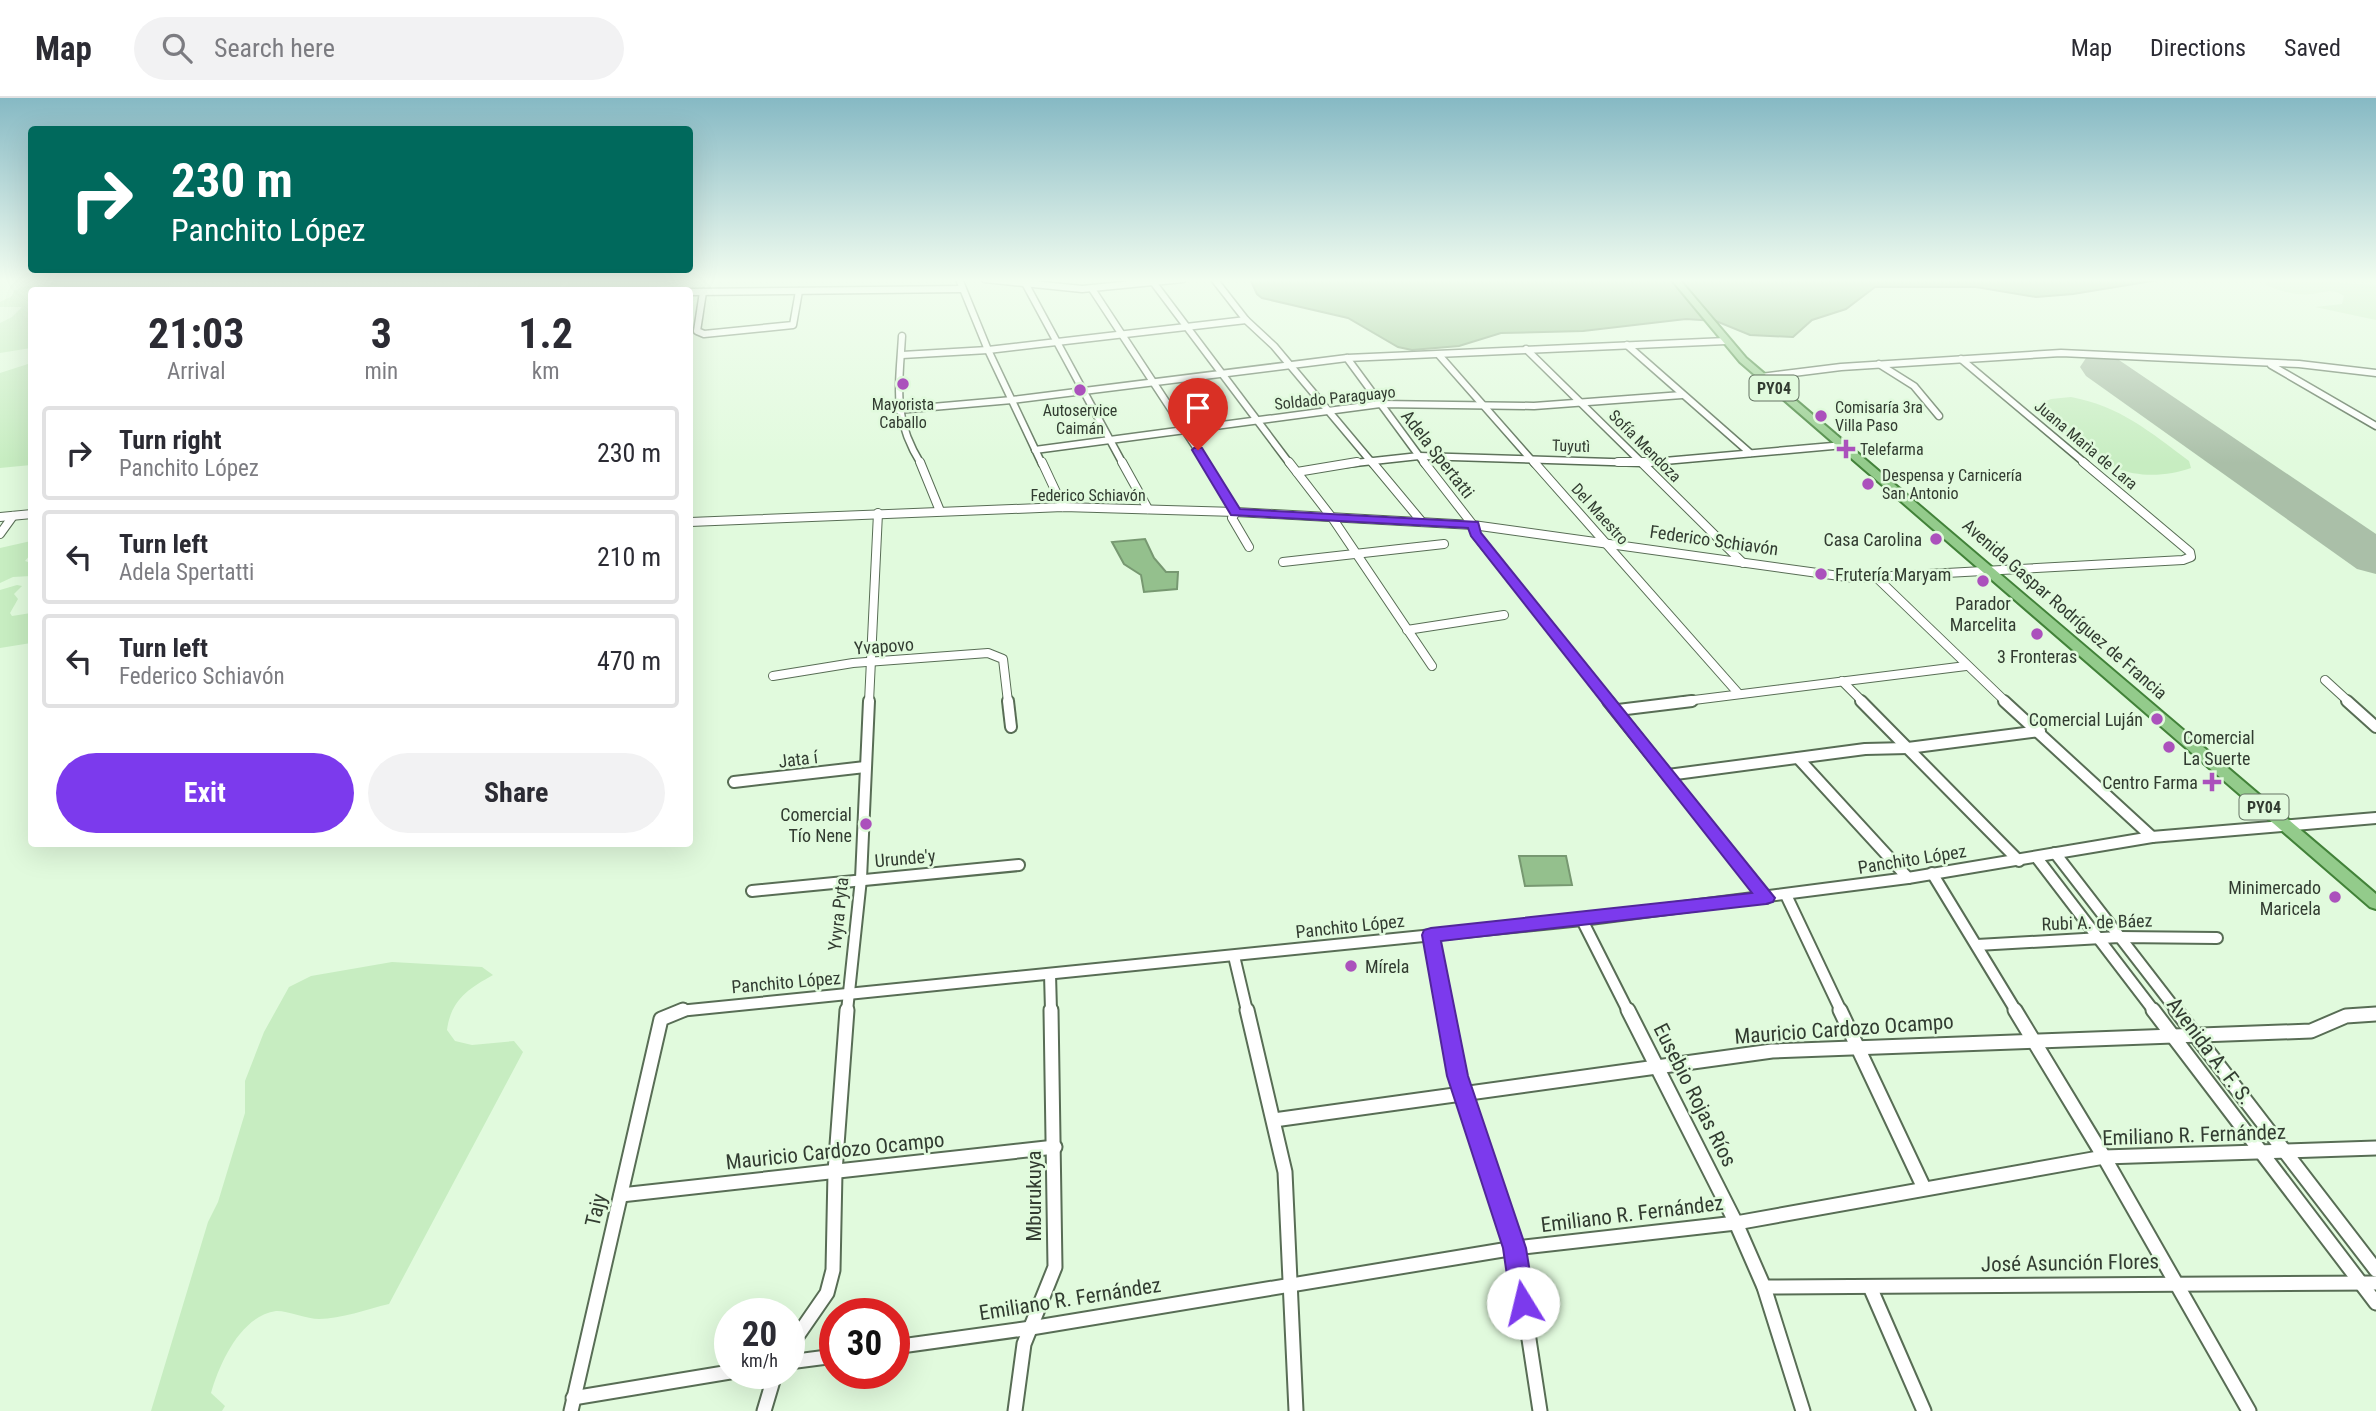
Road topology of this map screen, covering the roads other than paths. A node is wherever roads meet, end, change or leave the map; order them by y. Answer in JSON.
{"nodes":[{"id":1,"x":902,"y":340,"type":"edge"},
{"id":2,"x":984,"y":340,"type":"edge"},
{"id":3,"x":1069,"y":340,"type":"edge"},
{"id":4,"x":1126,"y":340,"type":"edge"},
{"id":5,"x":1195,"y":340,"type":"edge"},
{"id":6,"x":1268,"y":340,"type":"edge"},
{"id":7,"x":1726,"y":341,"type":"joint"},
{"id":8,"x":1055,"y":342,"type":"junction"},
{"id":9,"x":1627,"y":345,"type":"junction"},
{"id":10,"x":1526,"y":349,"type":"junction"},
{"id":11,"x":988,"y":350,"type":"junction"},
{"id":12,"x":902,"y":355,"type":"junction"},
{"id":13,"x":1438,"y":355,"type":"junction"},
{"id":14,"x":1347,"y":358,"type":"junction"},
{"id":15,"x":1961,"y":359,"type":"junction"},
{"id":16,"x":2267,"y":363,"type":"junction"},
{"id":17,"x":1879,"y":364,"type":"junction"},
{"id":18,"x":1288,"y":365,"type":"junction"},
{"id":19,"x":2376,"y":373,"type":"edge"},
{"id":20,"x":1220,"y":374,"type":"junction"},
{"id":21,"x":1761,"y":377,"type":"junction"},
{"id":22,"x":1153,"y":382,"type":"junction"},
{"id":23,"x":1083,"y":391,"type":"junction"},
{"id":24,"x":1682,"y":395,"type":"junction"},
{"id":25,"x":1012,"y":400,"type":"junction"},
{"id":26,"x":1380,"y":404,"type":"junction"},
{"id":27,"x":1583,"y":404,"type":"junction"},
{"id":28,"x":1486,"y":406,"type":"junction"},
{"id":29,"x":898,"y":410,"type":"junction"},
{"id":30,"x":1326,"y":410,"type":"junction"},
{"id":31,"x":1940,"y":416,"type":"dead end"},
{"id":32,"x":1257,"y":420,"type":"junction"},
{"id":33,"x":2376,"y":426,"type":"edge"},
{"id":34,"x":1185,"y":429,"type":"junction"},
{"id":35,"x":1111,"y":440,"type":"junction"},
{"id":36,"x":1844,"y":445,"type":"junction"},
{"id":37,"x":1035,"y":450,"type":"junction"},
{"id":38,"x":1750,"y":453,"type":"junction"},
{"id":39,"x":1419,"y":456,"type":"junction"},
{"id":40,"x":1532,"y":459,"type":"junction"},
{"id":41,"x":1370,"y":460,"type":"junction"},
{"id":42,"x":1642,"y":463,"type":"junction"},
{"id":43,"x":1297,"y":472,"type":"junction"},
{"id":44,"x":1063,"y":507,"type":"junction"},
{"id":45,"x":1148,"y":509,"type":"junction"},
{"id":46,"x":940,"y":512,"type":"junction"},
{"id":47,"x":1236,"y":512,"type":"junction"},
{"id":48,"x":878,"y":513,"type":"junction"},
{"id":49,"x":28,"y":514,"type":"edge"},
{"id":50,"x":13,"y":516,"type":"junction"},
{"id":51,"x":0,"y":517,"type":"edge"},
{"id":52,"x":1333,"y":519,"type":"junction"},
{"id":53,"x":693,"y":522,"type":"edge"},
{"id":54,"x":1422,"y":522,"type":"junction"},
{"id":55,"x":1473,"y":525,"type":"junction"},
{"id":56,"x":0,"y":534,"type":"edge"},
{"id":57,"x":1607,"y":543,"type":"junction"},
{"id":58,"x":1444,"y":544,"type":"dead end"},
{"id":59,"x":1249,"y":547,"type":"dead end"},
{"id":60,"x":1357,"y":554,"type":"junction"},
{"id":61,"x":2192,"y":554,"type":"joint"},
{"id":62,"x":1742,"y":561,"type":"junction"},
{"id":63,"x":1283,"y":562,"type":"dead end"},
{"id":64,"x":1992,"y":572,"type":"junction"},
{"id":65,"x":1877,"y":578,"type":"junction"},
{"id":66,"x":1504,"y":615,"type":"dead end"},
{"id":67,"x":1407,"y":631,"type":"junction"},
{"id":68,"x":871,"y":663,"type":"junction"},
{"id":69,"x":1432,"y":666,"type":"dead end"},
{"id":70,"x":1966,"y":666,"type":"junction"},
{"id":71,"x":773,"y":676,"type":"dead end"},
{"id":72,"x":2325,"y":680,"type":"dead end"},
{"id":73,"x":1842,"y":681,"type":"junction"},
{"id":74,"x":1738,"y":693,"type":"junction"},
{"id":75,"x":1618,"y":710,"type":"junction"},
{"id":76,"x":2371,"y":718,"type":"edge"},
{"id":77,"x":1011,"y":727,"type":"dead end"},
{"id":78,"x":2376,"y":727,"type":"edge"},
{"id":79,"x":2040,"y":731,"type":"junction"},
{"id":80,"x":1908,"y":748,"type":"junction"},
{"id":81,"x":1798,"y":758,"type":"junction"},
{"id":82,"x":865,"y":767,"type":"junction"},
{"id":83,"x":1668,"y":775,"type":"junction"},
{"id":84,"x":734,"y":782,"type":"dead end"},
{"id":85,"x":2376,"y":818,"type":"edge"},
{"id":86,"x":2284,"y":824,"type":"junction"},
{"id":87,"x":2152,"y":837,"type":"junction"},
{"id":88,"x":2055,"y":853,"type":"junction"},
{"id":89,"x":2036,"y":858,"type":"junction"},
{"id":90,"x":2019,"y":861,"type":"junction"},
{"id":91,"x":1019,"y":865,"type":"dead end"},
{"id":92,"x":1932,"y":873,"type":"junction"},
{"id":93,"x":1908,"y":878,"type":"junction"},
{"id":94,"x":861,"y":879,"type":"junction"},
{"id":95,"x":752,"y":891,"type":"dead end"},
{"id":96,"x":1786,"y":895,"type":"junction"},
{"id":97,"x":1766,"y":898,"type":"junction"},
{"id":98,"x":2376,"y":903,"type":"edge"},
{"id":99,"x":1582,"y":920,"type":"junction"},
{"id":100,"x":1431,"y":935,"type":"junction"},
{"id":101,"x":2119,"y":937,"type":"junction"},
{"id":102,"x":2098,"y":938,"type":"junction"},
{"id":103,"x":2217,"y":938,"type":"dead end"},
{"id":104,"x":1978,"y":946,"type":"junction"},
{"id":105,"x":1234,"y":956,"type":"junction"},
{"id":106,"x":1050,"y":974,"type":"junction"},
{"id":107,"x":848,"y":993,"type":"junction"},
{"id":108,"x":2376,"y":1014,"type":"edge"},
{"id":109,"x":661,"y":1019,"type":"joint"},
{"id":110,"x":2195,"y":1036,"type":"junction"},
{"id":111,"x":2173,"y":1037,"type":"junction"},
{"id":112,"x":2033,"y":1040,"type":"junction"},
{"id":113,"x":1857,"y":1046,"type":"junction"},
{"id":114,"x":1657,"y":1067,"type":"junction"},
{"id":115,"x":1462,"y":1092,"type":"junction"},
{"id":116,"x":1274,"y":1120,"type":"junction"},
{"id":117,"x":1055,"y":1147,"type":"junction"},
{"id":118,"x":2376,"y":1148,"type":"edge"},
{"id":119,"x":2261,"y":1153,"type":"junction"},
{"id":120,"x":2285,"y":1153,"type":"junction"},
{"id":121,"x":2104,"y":1157,"type":"junction"},
{"id":122,"x":835,"y":1172,"type":"junction"},
{"id":123,"x":1924,"y":1188,"type":"junction"},
{"id":124,"x":621,"y":1195,"type":"junction"},
{"id":125,"x":1736,"y":1223,"type":"junction"},
{"id":126,"x":1515,"y":1248,"type":"junction"},
{"id":127,"x":2376,"y":1270,"type":"edge"},
{"id":128,"x":2176,"y":1283,"type":"junction"},
{"id":129,"x":2369,"y":1283,"type":"edge"},
{"id":130,"x":1290,"y":1285,"type":"junction"},
{"id":131,"x":1764,"y":1287,"type":"junction"},
{"id":132,"x":1870,"y":1287,"type":"junction"},
{"id":133,"x":2376,"y":1303,"type":"edge"},
{"id":134,"x":805,"y":1325,"type":"edge"},
{"id":135,"x":1031,"y":1328,"type":"junction"},
{"id":136,"x":910,"y":1345,"type":"edge"},
{"id":137,"x":714,"y":1375,"type":"edge"},
{"id":138,"x":771,"y":1389,"type":"edge"},
{"id":139,"x":572,"y":1405,"type":"edge"},
{"id":140,"x":764,"y":1411,"type":"edge"},
{"id":141,"x":1015,"y":1411,"type":"edge"},
{"id":142,"x":1296,"y":1411,"type":"edge"},
{"id":143,"x":1540,"y":1411,"type":"edge"},
{"id":144,"x":1803,"y":1411,"type":"edge"},
{"id":145,"x":1924,"y":1411,"type":"edge"},
{"id":146,"x":2249,"y":1411,"type":"edge"}],
"edges":[{"from":1,"to":12,"type":"street"},
{"from":2,"to":11,"type":"street"},
{"from":3,"to":8,"type":"street"},
{"from":4,"to":22,"type":"street"},
{"from":5,"to":20,"type":"street"},
{"from":6,"to":18,"type":"street"},
{"from":7,"to":9,"type":"street"},
{"from":7,"to":21,"type":"main road","name":"Avenida Gaspar Rodríguez de Francia","number":"PY04"},
{"from":8,"to":11,"type":"street"},
{"from":8,"to":23,"type":"street"},
{"from":9,"to":10,"type":"street"},
{"from":9,"to":24,"type":"street"},
{"from":10,"to":13,"type":"street"},
{"from":10,"to":27,"type":"street","name":"Sofía Mendoza"},
{"from":11,"to":12,"type":"street"},
{"from":11,"to":25,"type":"street"},
{"from":12,"to":29,"type":"street"},
{"from":13,"to":14,"type":"street"},
{"from":13,"to":28,"type":"street","name":"Del Maestro"},
{"from":14,"to":18,"type":"street"},
{"from":14,"to":26,"type":"street","name":"Adela Spertatti"},
{"from":15,"to":16,"type":"street"},
{"from":15,"to":17,"type":"street"},
{"from":15,"to":61,"type":"street","name":"Juana Marìa de Lara"},
{"from":16,"to":19,"type":"street"},
{"from":16,"to":33,"type":"street"},
{"from":17,"to":21,"type":"street"},
{"from":17,"to":31,"type":"street"},
{"from":18,"to":20,"type":"street"},
{"from":18,"to":30,"type":"street"},
{"from":20,"to":22,"type":"street"},
{"from":20,"to":32,"type":"street"},
{"from":21,"to":36,"type":"main road","name":"Avenida Gaspar Rodríguez de Francia","number":"PY04"},
{"from":22,"to":23,"type":"street"},
{"from":22,"to":34,"type":"street"},
{"from":23,"to":25,"type":"street"},
{"from":23,"to":35,"type":"street"},
{"from":24,"to":27,"type":"street","name":"Soldado Paraguayo"},
{"from":24,"to":38,"type":"street"},
{"from":25,"to":29,"type":"street"},
{"from":25,"to":37,"type":"street"},
{"from":26,"to":28,"type":"street","name":"Soldado Paraguayo"},
{"from":26,"to":30,"type":"street","name":"Soldado Paraguayo"},
{"from":26,"to":39,"type":"street","name":"Adela Spertatti"},
{"from":27,"to":28,"type":"street","name":"Soldado Paraguayo"},
{"from":27,"to":42,"type":"street","name":"Sofía Mendoza"},
{"from":28,"to":40,"type":"street","name":"Del Maestro"},
{"from":29,"to":46,"type":"street"},
{"from":30,"to":32,"type":"street","name":"Soldado Paraguayo"},
{"from":30,"to":41,"type":"street"},
{"from":32,"to":34,"type":"street","name":"Soldado Paraguayo"},
{"from":32,"to":43,"type":"street"},
{"from":34,"to":35,"type":"street","name":"Soldado Paraguayo"},
{"from":34,"to":47,"type":"street"},
{"from":35,"to":37,"type":"street","name":"Soldado Paraguayo"},
{"from":35,"to":45,"type":"street"},
{"from":36,"to":38,"type":"street","name":"Tuyutì"},
{"from":36,"to":64,"type":"main road","name":"Avenida Gaspar Rodríguez de Francia","number":"PY04"},
{"from":37,"to":44,"type":"street"},
{"from":38,"to":42,"type":"street","name":"Tuyutì"},
{"from":39,"to":40,"type":"street","name":"Tuyutì"},
{"from":39,"to":41,"type":"street","name":"Tuyutì"},
{"from":39,"to":55,"type":"street","name":"Adela Spertatti"},
{"from":40,"to":42,"type":"street","name":"Tuyutì"},
{"from":40,"to":57,"type":"street","name":"Del Maestro"},
{"from":41,"to":43,"type":"street","name":"Tuyutì"},
{"from":41,"to":54,"type":"street"},
{"from":42,"to":62,"type":"street","name":"Sofía Mendoza"},
{"from":43,"to":52,"type":"street"},
{"from":44,"to":45,"type":"street","name":"Federico Schiavón"},
{"from":44,"to":46,"type":"street","name":"Federico Schiavón"},
{"from":45,"to":47,"type":"street","name":"Federico Schiavón"},
{"from":46,"to":48,"type":"street","name":"Federico Schiavón"},
{"from":47,"to":52,"type":"street","name":"Federico Schiavón"},
{"from":47,"to":59,"type":"street"},
{"from":48,"to":53,"type":"street","name":"Federico Schiavón"},
{"from":48,"to":68,"type":"street","name":"Yvyra Pyta"},
{"from":49,"to":50,"type":"street"},
{"from":50,"to":51,"type":"street"},
{"from":50,"to":56,"type":"street"},
{"from":52,"to":54,"type":"street","name":"Federico Schiavón"},
{"from":52,"to":60,"type":"street"},
{"from":54,"to":55,"type":"street","name":"Federico Schiavón"},
{"from":55,"to":57,"type":"street","name":"Federico Schiavón"},
{"from":55,"to":75,"type":"street","name":"Adela Spertatti"},
{"from":57,"to":62,"type":"street","name":"Federico Schiavón"},
{"from":57,"to":74,"type":"street","name":"Del Maestro"},
{"from":58,"to":60,"type":"street"},
{"from":60,"to":63,"type":"street"},
{"from":60,"to":67,"type":"street"},
{"from":61,"to":64,"type":"street","name":"Federico Schiavón"},
{"from":62,"to":65,"type":"street","name":"Federico Schiavón"},
{"from":64,"to":65,"type":"street","name":"Federico Schiavón"},
{"from":64,"to":86,"type":"main road","name":"Avenida Gaspar Rodríguez de Francia","number":"PY04"},
{"from":65,"to":70,"type":"street"},
{"from":66,"to":67,"type":"street"},
{"from":67,"to":69,"type":"street"},
{"from":68,"to":71,"type":"street","name":"Yvapovo"},
{"from":68,"to":77,"type":"street","name":"Yvapovo"},
{"from":68,"to":82,"type":"street","name":"Yvyra Pyta"},
{"from":70,"to":73,"type":"street"},
{"from":70,"to":79,"type":"street"},
{"from":72,"to":76,"type":"street"},
{"from":73,"to":74,"type":"street"},
{"from":73,"to":80,"type":"street"},
{"from":74,"to":75,"type":"street"},
{"from":75,"to":83,"type":"street","name":"Adela Spertatti"},
{"from":76,"to":78,"type":"street"},
{"from":79,"to":80,"type":"street"},
{"from":79,"to":87,"type":"street"},
{"from":80,"to":81,"type":"street"},
{"from":80,"to":90,"type":"street"},
{"from":81,"to":83,"type":"street"},
{"from":81,"to":93,"type":"street"},
{"from":82,"to":84,"type":"street","name":"Jata í"},
{"from":82,"to":94,"type":"street","name":"Yvyra Pyta"},
{"from":83,"to":97,"type":"street","name":"Adela Spertatti"},
{"from":85,"to":86,"type":"street","name":"Panchito López"},
{"from":86,"to":87,"type":"street","name":"Panchito López"},
{"from":86,"to":98,"type":"main road","name":"Avenida Gaspar Rodríguez de Francia","number":"PY04"},
{"from":87,"to":88,"type":"street","name":"Panchito López"},
{"from":88,"to":89,"type":"street","name":"Panchito López"},
{"from":88,"to":101,"type":"street","name":"Avenida A. F. S."},
{"from":89,"to":90,"type":"street","name":"Panchito López"},
{"from":89,"to":102,"type":"street","name":"Avenida A. F. S."},
{"from":90,"to":92,"type":"street","name":"Panchito López"},
{"from":91,"to":94,"type":"street","name":"Urunde'y"},
{"from":92,"to":93,"type":"street","name":"Panchito López"},
{"from":92,"to":104,"type":"street"},
{"from":93,"to":96,"type":"street","name":"Panchito López"},
{"from":94,"to":95,"type":"street","name":"Urunde'y"},
{"from":94,"to":107,"type":"street","name":"Yvyra Pyta"},
{"from":96,"to":97,"type":"street","name":"Panchito López"},
{"from":96,"to":113,"type":"street"},
{"from":97,"to":99,"type":"street","name":"Panchito López"},
{"from":99,"to":100,"type":"street","name":"Panchito López"},
{"from":99,"to":114,"type":"street","name":"Eusebio Rojas Ríos"},
{"from":100,"to":105,"type":"street","name":"Panchito López"},
{"from":100,"to":115,"type":"street"},
{"from":101,"to":102,"type":"street","name":"Rubi A. de Báez"},
{"from":101,"to":103,"type":"street","name":"Rubi A. de Báez"},
{"from":101,"to":110,"type":"street","name":"Avenida A. F. S."},
{"from":102,"to":104,"type":"street","name":"Rubi A. de Báez"},
{"from":102,"to":111,"type":"street","name":"Avenida A. F. S."},
{"from":104,"to":112,"type":"street"},
{"from":105,"to":106,"type":"street","name":"Panchito López"},
{"from":105,"to":116,"type":"street"},
{"from":106,"to":107,"type":"street","name":"Panchito López"},
{"from":106,"to":117,"type":"street","name":"Mburukuya"},
{"from":107,"to":109,"type":"street","name":"Panchito López"},
{"from":107,"to":122,"type":"street","name":"Yvyra Pyta"},
{"from":108,"to":110,"type":"street","name":"Mauricio Cardozo Ocampo"},
{"from":109,"to":124,"type":"street","name":"Tajy"},
{"from":110,"to":111,"type":"street","name":"Mauricio Cardozo Ocampo"},
{"from":110,"to":120,"type":"street","name":"Avenida A. F. S."},
{"from":111,"to":112,"type":"street","name":"Mauricio Cardozo Ocampo"},
{"from":111,"to":119,"type":"street","name":"Avenida A. F. S."},
{"from":112,"to":113,"type":"street","name":"Mauricio Cardozo Ocampo"},
{"from":112,"to":121,"type":"street"},
{"from":113,"to":114,"type":"street","name":"Mauricio Cardozo Ocampo"},
{"from":113,"to":123,"type":"street"},
{"from":114,"to":115,"type":"street","name":"Mauricio Cardozo Ocampo"},
{"from":114,"to":125,"type":"street","name":"Eusebio Rojas Ríos"},
{"from":115,"to":116,"type":"street","name":"Mauricio Cardozo Ocampo"},
{"from":115,"to":126,"type":"street"},
{"from":116,"to":130,"type":"street"},
{"from":117,"to":122,"type":"street","name":"Mauricio Cardozo Ocampo"},
{"from":117,"to":135,"type":"street","name":"Mburukuya"},
{"from":118,"to":120,"type":"street","name":"Emiliano R. Fernández"},
{"from":119,"to":120,"type":"street","name":"Emiliano R. Fernández"},
{"from":119,"to":121,"type":"street","name":"Emiliano R. Fernández"},
{"from":119,"to":129,"type":"street","name":"Avenida A. F. S."},
{"from":120,"to":127,"type":"street","name":"Avenida A. F. S."},
{"from":121,"to":123,"type":"street","name":"Emiliano R. Fernández"},
{"from":121,"to":128,"type":"street"},
{"from":122,"to":124,"type":"street","name":"Mauricio Cardozo Ocampo"},
{"from":122,"to":134,"type":"street","name":"Yvyra Pyta"},
{"from":123,"to":125,"type":"street","name":"Emiliano R. Fernández"},
{"from":124,"to":139,"type":"street","name":"Tajy"},
{"from":125,"to":126,"type":"street","name":"Emiliano R. Fernández"},
{"from":125,"to":131,"type":"street","name":"Eusebio Rojas Ríos"},
{"from":126,"to":130,"type":"street","name":"Emiliano R. Fernández"},
{"from":126,"to":143,"type":"street"},
{"from":128,"to":129,"type":"street","name":"José Asunción Flores"},
{"from":128,"to":132,"type":"street","name":"José Asunción Flores"},
{"from":128,"to":146,"type":"street"},
{"from":129,"to":133,"type":"street","name":"Avenida A. F. S."},
{"from":130,"to":135,"type":"street","name":"Emiliano R. Fernández"},
{"from":130,"to":142,"type":"street"},
{"from":131,"to":132,"type":"street","name":"José Asunción Flores"},
{"from":131,"to":144,"type":"street","name":"Eusebio Rojas Ríos"},
{"from":132,"to":145,"type":"street"},
{"from":135,"to":136,"type":"street","name":"Emiliano R. Fernández"},
{"from":135,"to":141,"type":"street","name":"Mburukuya"},
{"from":137,"to":139,"type":"street"},
{"from":138,"to":140,"type":"street"}]}
